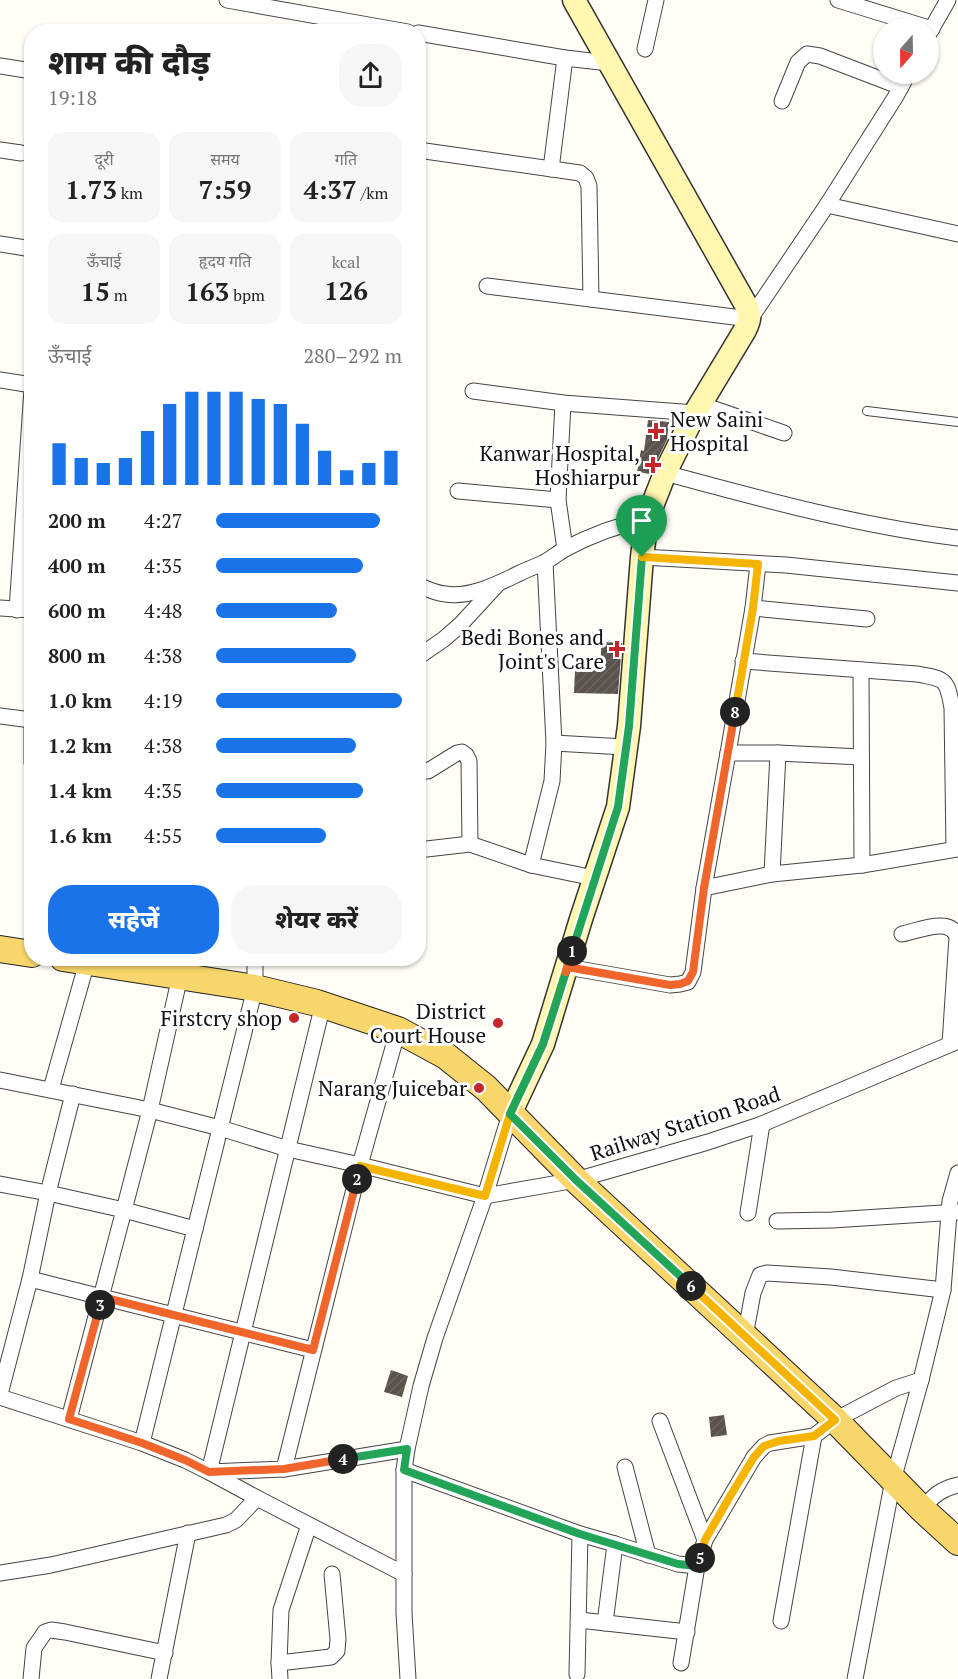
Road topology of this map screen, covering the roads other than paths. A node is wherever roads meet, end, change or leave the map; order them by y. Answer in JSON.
{"nodes":[{"id":1,"x":227,"y":0,"type":"edge"},
{"id":2,"x":574,"y":0,"type":"edge"},
{"id":3,"x":656,"y":0,"type":"edge"},
{"id":4,"x":838,"y":0,"type":"edge"},
{"id":5,"x":948,"y":0,"type":"edge"},
{"id":6,"x":292,"y":6,"type":"edge"},
{"id":7,"x":890,"y":18,"type":"edge"},
{"id":8,"x":938,"y":18,"type":"edge"},
{"id":9,"x":372,"y":24,"type":"edge"},
{"id":10,"x":426,"y":34,"type":"edge"},
{"id":11,"x":645,"y":49,"type":"dead end"},
{"id":12,"x":565,"y":58,"type":"junction"},
{"id":13,"x":609,"y":63,"type":"junction"},
{"id":14,"x":0,"y":66,"type":"edge"},
{"id":15,"x":24,"y":70,"type":"edge"},
{"id":16,"x":873,"y":71,"type":"edge"},
{"id":17,"x":902,"y":84,"type":"edge"},
{"id":18,"x":782,"y":101,"type":"dead end"},
{"id":19,"x":0,"y":150,"type":"edge"},
{"id":20,"x":426,"y":151,"type":"edge"},
{"id":21,"x":21,"y":153,"type":"dead end"},
{"id":22,"x":551,"y":169,"type":"junction"},
{"id":23,"x":827,"y":205,"type":"junction"},
{"id":24,"x":958,"y":234,"type":"edge"},
{"id":25,"x":0,"y":244,"type":"edge"},
{"id":26,"x":24,"y":248,"type":"edge"},
{"id":27,"x":487,"y":286,"type":"dead end"},
{"id":28,"x":591,"y":299,"type":"junction"},
{"id":29,"x":750,"y":319,"type":"junction"},
{"id":30,"x":0,"y":380,"type":"edge"},
{"id":31,"x":24,"y":385,"type":"edge"},
{"id":32,"x":473,"y":391,"type":"dead end"},
{"id":33,"x":563,"y":402,"type":"junction"},
{"id":34,"x":697,"y":408,"type":"junction"},
{"id":35,"x":867,"y":411,"type":"dead end"},
{"id":36,"x":958,"y":422,"type":"edge"},
{"id":37,"x":784,"y":433,"type":"dead end"},
{"id":38,"x":665,"y":473,"type":"junction"},
{"id":39,"x":458,"y":491,"type":"dead end"},
{"id":40,"x":558,"y":500,"type":"junction"},
{"id":41,"x":647,"y":519,"type":"junction"},
{"id":42,"x":958,"y":538,"type":"edge"},
{"id":43,"x":565,"y":549,"type":"junction"},
{"id":44,"x":642,"y":557,"type":"junction"},
{"id":45,"x":545,"y":562,"type":"junction"},
{"id":46,"x":758,"y":564,"type":"junction"},
{"id":47,"x":958,"y":583,"type":"edge"},
{"id":48,"x":498,"y":584,"type":"junction"},
{"id":49,"x":426,"y":588,"type":"edge"},
{"id":50,"x":0,"y":608,"type":"edge"},
{"id":51,"x":753,"y":608,"type":"junction"},
{"id":52,"x":24,"y":610,"type":"edge"},
{"id":53,"x":867,"y":619,"type":"dead end"},
{"id":54,"x":426,"y":651,"type":"edge"},
{"id":55,"x":744,"y":661,"type":"junction"},
{"id":56,"x":861,"y":670,"type":"junction"},
{"id":57,"x":0,"y":716,"type":"edge"},
{"id":58,"x":24,"y":719,"type":"edge"},
{"id":59,"x":554,"y":743,"type":"junction"},
{"id":60,"x":625,"y":747,"type":"junction"},
{"id":61,"x":728,"y":753,"type":"junction"},
{"id":62,"x":778,"y":753,"type":"junction"},
{"id":63,"x":861,"y":757,"type":"junction"},
{"id":64,"x":426,"y":771,"type":"edge"},
{"id":65,"x":471,"y":844,"type":"junction"},
{"id":66,"x":426,"y":849,"type":"edge"},
{"id":67,"x":956,"y":849,"type":"edge"},
{"id":68,"x":862,"y":864,"type":"junction"},
{"id":69,"x":531,"y":866,"type":"junction"},
{"id":70,"x":772,"y":874,"type":"junction"},
{"id":71,"x":594,"y":878,"type":"junction"},
{"id":72,"x":704,"y":888,"type":"junction"},
{"id":73,"x":902,"y":934,"type":"dead end"},
{"id":74,"x":0,"y":950,"type":"edge"},
{"id":75,"x":24,"y":953,"type":"edge"},
{"id":76,"x":74,"y":966,"type":"edge"},
{"id":77,"x":114,"y":966,"type":"edge"},
{"id":78,"x":255,"y":966,"type":"edge"},
{"id":79,"x":567,"y":967,"type":"junction"},
{"id":80,"x":180,"y":976,"type":"junction"},
{"id":81,"x":255,"y":987,"type":"junction"},
{"id":82,"x":323,"y":1004,"type":"junction"},
{"id":83,"x":398,"y":1030,"type":"junction"},
{"id":84,"x":954,"y":1042,"type":"edge"},
{"id":85,"x":0,"y":1080,"type":"edge"},
{"id":86,"x":51,"y":1089,"type":"junction"},
{"id":87,"x":73,"y":1094,"type":"junction"},
{"id":88,"x":150,"y":1110,"type":"junction"},
{"id":89,"x":510,"y":1114,"type":"junction"},
{"id":90,"x":762,"y":1124,"type":"junction"},
{"id":91,"x":220,"y":1128,"type":"junction"},
{"id":92,"x":288,"y":1149,"type":"junction"},
{"id":93,"x":360,"y":1166,"type":"junction"},
{"id":94,"x":958,"y":1173,"type":"edge"},
{"id":95,"x":576,"y":1180,"type":"junction"},
{"id":96,"x":0,"y":1184,"type":"edge"},
{"id":97,"x":48,"y":1193,"type":"junction"},
{"id":98,"x":485,"y":1196,"type":"junction"},
{"id":99,"x":124,"y":1210,"type":"junction"},
{"id":100,"x":953,"y":1212,"type":"edge"},
{"id":101,"x":748,"y":1213,"type":"dead end"},
{"id":102,"x":777,"y":1221,"type":"dead end"},
{"id":103,"x":195,"y":1229,"type":"junction"},
{"id":104,"x":30,"y":1279,"type":"junction"},
{"id":105,"x":943,"y":1290,"type":"junction"},
{"id":106,"x":102,"y":1297,"type":"junction"},
{"id":107,"x":173,"y":1315,"type":"junction"},
{"id":108,"x":243,"y":1332,"type":"junction"},
{"id":109,"x":745,"y":1336,"type":"junction"},
{"id":110,"x":313,"y":1350,"type":"junction"},
{"id":111,"x":921,"y":1380,"type":"junction"},
{"id":112,"x":0,"y":1396,"type":"edge"},
{"id":113,"x":69,"y":1419,"type":"junction"},
{"id":114,"x":835,"y":1420,"type":"junction"},
{"id":115,"x":660,"y":1421,"type":"dead end"},
{"id":116,"x":814,"y":1436,"type":"junction"},
{"id":117,"x":142,"y":1443,"type":"junction"},
{"id":118,"x":407,"y":1449,"type":"junction"},
{"id":119,"x":625,"y":1467,"type":"dead end"},
{"id":120,"x":284,"y":1469,"type":"junction"},
{"id":121,"x":404,"y":1470,"type":"junction"},
{"id":122,"x":209,"y":1472,"type":"junction"},
{"id":123,"x":893,"y":1480,"type":"junction"},
{"id":124,"x":958,"y":1485,"type":"edge"},
{"id":125,"x":257,"y":1498,"type":"junction"},
{"id":126,"x":922,"y":1509,"type":"junction"},
{"id":127,"x":309,"y":1525,"type":"junction"},
{"id":128,"x":188,"y":1533,"type":"junction"},
{"id":129,"x":580,"y":1534,"type":"junction"},
{"id":130,"x":705,"y":1540,"type":"junction"},
{"id":131,"x":958,"y":1542,"type":"edge"},
{"id":132,"x":615,"y":1544,"type":"junction"},
{"id":133,"x":648,"y":1555,"type":"junction"},
{"id":134,"x":697,"y":1566,"type":"junction"},
{"id":135,"x":0,"y":1573,"type":"edge"},
{"id":136,"x":332,"y":1574,"type":"dead end"},
{"id":137,"x":404,"y":1574,"type":"junction"},
{"id":138,"x":579,"y":1620,"type":"junction"},
{"id":139,"x":781,"y":1621,"type":"dead end"},
{"id":140,"x":605,"y":1623,"type":"junction"},
{"id":141,"x":687,"y":1632,"type":"junction"},
{"id":142,"x":165,"y":1653,"type":"junction"},
{"id":143,"x":279,"y":1663,"type":"junction"},
{"id":144,"x":681,"y":1663,"type":"dead end"},
{"id":145,"x":578,"y":1674,"type":"dead end"},
{"id":146,"x":32,"y":1679,"type":"edge"},
{"id":147,"x":159,"y":1679,"type":"edge"},
{"id":148,"x":280,"y":1679,"type":"edge"},
{"id":149,"x":408,"y":1679,"type":"edge"},
{"id":150,"x":855,"y":1679,"type":"edge"}],
"edges":[{"from":1,"to":6,"type":"street"},
{"from":2,"to":13,"type":"main road"},
{"from":3,"to":11,"type":"street"},
{"from":4,"to":7,"type":"street"},
{"from":5,"to":8,"type":"street"},
{"from":6,"to":9,"type":"street"},
{"from":10,"to":12,"type":"street"},
{"from":12,"to":13,"type":"street"},
{"from":12,"to":22,"type":"street"},
{"from":13,"to":29,"type":"main road"},
{"from":14,"to":15,"type":"street"},
{"from":16,"to":18,"type":"street"},
{"from":17,"to":23,"type":"street"},
{"from":19,"to":21,"type":"street"},
{"from":20,"to":22,"type":"street"},
{"from":22,"to":28,"type":"street"},
{"from":23,"to":24,"type":"street"},
{"from":23,"to":29,"type":"street"},
{"from":25,"to":26,"type":"street"},
{"from":27,"to":28,"type":"street"},
{"from":28,"to":29,"type":"street"},
{"from":29,"to":34,"type":"main road"},
{"from":30,"to":31,"type":"street"},
{"from":32,"to":33,"type":"street"},
{"from":33,"to":34,"type":"street"},
{"from":33,"to":40,"type":"street"},
{"from":34,"to":37,"type":"street"},
{"from":34,"to":38,"type":"main road"},
{"from":35,"to":36,"type":"lane"},
{"from":38,"to":41,"type":"main road"},
{"from":38,"to":42,"type":"street"},
{"from":39,"to":40,"type":"street"},
{"from":40,"to":43,"type":"street"},
{"from":41,"to":43,"type":"street"},
{"from":41,"to":44,"type":"main road"},
{"from":43,"to":45,"type":"street"},
{"from":44,"to":46,"type":"street"},
{"from":44,"to":60,"type":"main road"},
{"from":45,"to":48,"type":"street"},
{"from":45,"to":59,"type":"street"},
{"from":46,"to":47,"type":"street"},
{"from":46,"to":51,"type":"street"},
{"from":48,"to":49,"type":"street"},
{"from":48,"to":54,"type":"street"},
{"from":50,"to":52,"type":"street"},
{"from":51,"to":53,"type":"street"},
{"from":51,"to":55,"type":"street"},
{"from":55,"to":56,"type":"street"},
{"from":55,"to":61,"type":"street"},
{"from":56,"to":63,"type":"street"},
{"from":56,"to":67,"type":"street"},
{"from":57,"to":58,"type":"street"},
{"from":59,"to":60,"type":"street"},
{"from":59,"to":69,"type":"street"},
{"from":60,"to":71,"type":"main road"},
{"from":61,"to":62,"type":"street"},
{"from":61,"to":72,"type":"street"},
{"from":62,"to":63,"type":"street"},
{"from":62,"to":70,"type":"street"},
{"from":63,"to":68,"type":"street"},
{"from":64,"to":65,"type":"street"},
{"from":65,"to":66,"type":"street"},
{"from":65,"to":69,"type":"street"},
{"from":67,"to":68,"type":"street"},
{"from":68,"to":70,"type":"street"},
{"from":69,"to":71,"type":"street"},
{"from":70,"to":72,"type":"street"},
{"from":71,"to":79,"type":"main road"},
{"from":72,"to":79,"type":"street"},
{"from":73,"to":84,"type":"street"},
{"from":74,"to":75,"type":"main road"},
{"from":76,"to":86,"type":"street"},
{"from":77,"to":80,"type":"main road"},
{"from":78,"to":81,"type":"street"},
{"from":79,"to":89,"type":"main road"},
{"from":80,"to":81,"type":"main road"},
{"from":80,"to":88,"type":"street"},
{"from":81,"to":82,"type":"main road"},
{"from":81,"to":91,"type":"street"},
{"from":82,"to":83,"type":"main road"},
{"from":82,"to":92,"type":"street"},
{"from":83,"to":89,"type":"main road"},
{"from":83,"to":93,"type":"street"},
{"from":84,"to":90,"type":"street","name":"Railway Station Road"},
{"from":85,"to":86,"type":"street"},
{"from":86,"to":87,"type":"street"},
{"from":87,"to":88,"type":"street"},
{"from":87,"to":97,"type":"street"},
{"from":88,"to":91,"type":"street"},
{"from":88,"to":99,"type":"street"},
{"from":89,"to":95,"type":"main road"},
{"from":89,"to":98,"type":"street"},
{"from":90,"to":95,"type":"street","name":"Railway Station Road"},
{"from":90,"to":101,"type":"street"},
{"from":91,"to":92,"type":"street"},
{"from":91,"to":103,"type":"street"},
{"from":92,"to":93,"type":"street"},
{"from":92,"to":108,"type":"street"},
{"from":93,"to":98,"type":"street"},
{"from":93,"to":110,"type":"street"},
{"from":94,"to":100,"type":"street"},
{"from":95,"to":98,"type":"street","name":"Railway Station Road"},
{"from":95,"to":109,"type":"main road"},
{"from":96,"to":97,"type":"street"},
{"from":97,"to":99,"type":"street"},
{"from":97,"to":104,"type":"street"},
{"from":98,"to":118,"type":"street"},
{"from":99,"to":103,"type":"street"},
{"from":99,"to":106,"type":"street"},
{"from":100,"to":102,"type":"street"},
{"from":100,"to":105,"type":"street"},
{"from":103,"to":107,"type":"street"},
{"from":104,"to":106,"type":"street"},
{"from":104,"to":112,"type":"street"},
{"from":105,"to":109,"type":"street"},
{"from":105,"to":111,"type":"street"},
{"from":106,"to":107,"type":"street"},
{"from":106,"to":113,"type":"street"},
{"from":107,"to":108,"type":"street"},
{"from":107,"to":117,"type":"street"},
{"from":108,"to":110,"type":"street"},
{"from":108,"to":122,"type":"street"},
{"from":109,"to":114,"type":"main road"},
{"from":110,"to":120,"type":"street"},
{"from":111,"to":114,"type":"street"},
{"from":111,"to":123,"type":"street"},
{"from":112,"to":113,"type":"street"},
{"from":113,"to":117,"type":"street"},
{"from":114,"to":116,"type":"street"},
{"from":114,"to":123,"type":"main road"},
{"from":115,"to":130,"type":"street"},
{"from":116,"to":130,"type":"street"},
{"from":116,"to":139,"type":"street"},
{"from":117,"to":122,"type":"street"},
{"from":118,"to":120,"type":"street"},
{"from":118,"to":121,"type":"street"},
{"from":119,"to":133,"type":"street"},
{"from":120,"to":122,"type":"street"},
{"from":121,"to":129,"type":"street"},
{"from":121,"to":137,"type":"street"},
{"from":122,"to":125,"type":"street"},
{"from":123,"to":126,"type":"main road"},
{"from":123,"to":150,"type":"street"},
{"from":124,"to":126,"type":"street"},
{"from":125,"to":127,"type":"street"},
{"from":125,"to":128,"type":"street"},
{"from":126,"to":131,"type":"main road"},
{"from":127,"to":137,"type":"street"},
{"from":127,"to":143,"type":"street"},
{"from":128,"to":135,"type":"street"},
{"from":128,"to":142,"type":"street"},
{"from":129,"to":132,"type":"street"},
{"from":129,"to":138,"type":"street"},
{"from":130,"to":134,"type":"street"},
{"from":132,"to":133,"type":"street"},
{"from":132,"to":140,"type":"street"},
{"from":133,"to":134,"type":"street"},
{"from":134,"to":141,"type":"street"},
{"from":136,"to":143,"type":"street"},
{"from":137,"to":149,"type":"street"},
{"from":138,"to":140,"type":"street"},
{"from":138,"to":145,"type":"street"},
{"from":140,"to":141,"type":"street"},
{"from":141,"to":144,"type":"street"},
{"from":142,"to":146,"type":"street"},
{"from":142,"to":147,"type":"street"},
{"from":143,"to":148,"type":"street"}]}
